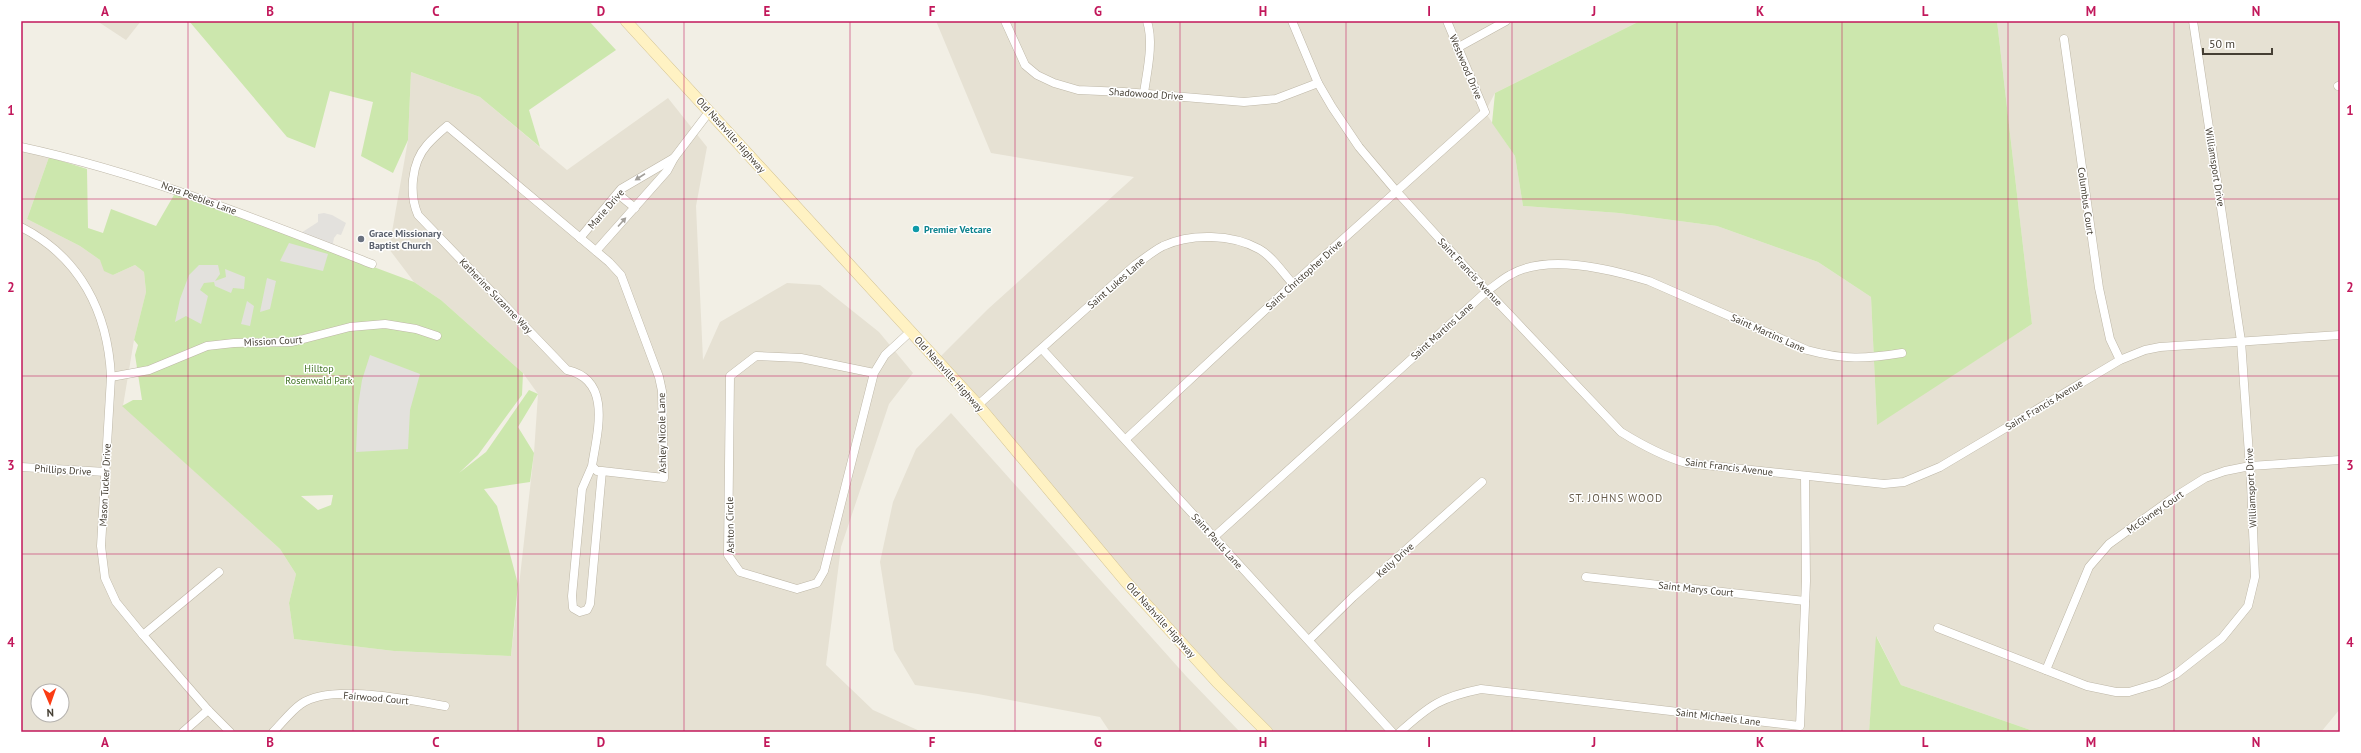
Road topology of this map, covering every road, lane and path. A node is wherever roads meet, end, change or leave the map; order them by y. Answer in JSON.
{"nodes":[{"id":1,"x":626,"y":21,"type":"edge"},
{"id":2,"x":1005,"y":21,"type":"edge"},
{"id":3,"x":1147,"y":21,"type":"edge"},
{"id":4,"x":1292,"y":21,"type":"edge"},
{"id":5,"x":1447,"y":21,"type":"edge"},
{"id":6,"x":1506,"y":21,"type":"edge"},
{"id":7,"x":2193,"y":21,"type":"edge"},
{"id":8,"x":2064,"y":39,"type":"dead end"},
{"id":9,"x":1458,"y":48,"type":"junction"},
{"id":10,"x":1318,"y":83,"type":"junction"},
{"id":11,"x":1144,"y":93,"type":"junction"},
{"id":12,"x":709,"y":112,"type":"junction"},
{"id":13,"x":1484,"y":112,"type":"joint"},
{"id":14,"x":457,"y":135,"type":"joint"},
{"id":15,"x":21,"y":147,"type":"edge"},
{"id":16,"x":674,"y":158,"type":"junction"},
{"id":17,"x":1397,"y":192,"type":"junction"},
{"id":18,"x":618,"y":194,"type":"junction"},
{"id":19,"x":635,"y":208,"type":"junction"},
{"id":20,"x":21,"y":227,"type":"edge"},
{"id":21,"x":580,"y":238,"type":"junction"},
{"id":22,"x":596,"y":251,"type":"junction"},
{"id":23,"x":372,"y":264,"type":"dead end"},
{"id":24,"x":1294,"y":284,"type":"junction"},
{"id":25,"x":1487,"y":291,"type":"junction"},
{"id":26,"x":910,"y":332,"type":"junction"},
{"id":27,"x":2340,"y":335,"type":"edge"},
{"id":28,"x":437,"y":336,"type":"dead end"},
{"id":29,"x":2241,"y":341,"type":"junction"},
{"id":30,"x":1042,"y":350,"type":"junction"},
{"id":31,"x":1902,"y":353,"type":"dead end"},
{"id":32,"x":2120,"y":360,"type":"junction"},
{"id":33,"x":874,"y":373,"type":"junction"},
{"id":34,"x":111,"y":377,"type":"junction"},
{"id":35,"x":978,"y":405,"type":"junction"},
{"id":36,"x":1126,"y":439,"type":"junction"},
{"id":37,"x":2340,"y":460,"type":"edge"},
{"id":38,"x":592,"y":466,"type":"junction"},
{"id":39,"x":2250,"y":466,"type":"junction"},
{"id":40,"x":21,"y":467,"type":"edge"},
{"id":41,"x":106,"y":472,"type":"junction"},
{"id":42,"x":602,"y":472,"type":"junction"},
{"id":43,"x":1805,"y":476,"type":"junction"},
{"id":44,"x":1482,"y":482,"type":"dead end"},
{"id":45,"x":1214,"y":537,"type":"junction"},
{"id":46,"x":220,"y":572,"type":"dead end"},
{"id":47,"x":1586,"y":577,"type":"dead end"},
{"id":48,"x":1805,"y":601,"type":"junction"},
{"id":49,"x":1938,"y":628,"type":"dead end"},
{"id":50,"x":143,"y":635,"type":"junction"},
{"id":51,"x":1309,"y":640,"type":"junction"},
{"id":52,"x":2046,"y":670,"type":"junction"},
{"id":53,"x":445,"y":706,"type":"dead end"},
{"id":54,"x":208,"y":710,"type":"junction"},
{"id":55,"x":183,"y":732,"type":"edge"},
{"id":56,"x":230,"y":732,"type":"edge"},
{"id":57,"x":273,"y":732,"type":"edge"},
{"id":58,"x":1267,"y":732,"type":"edge"},
{"id":59,"x":1392,"y":732,"type":"edge"},
{"id":60,"x":1400,"y":732,"type":"edge"}],
"edges":[{"from":1,"to":12,"type":"main road","name":"Old Nashville Highway"},
{"from":2,"to":11,"type":"street","name":"Shadowood Drive"},
{"from":3,"to":11,"type":"street"},
{"from":4,"to":10,"type":"street","name":"Saint Francis Avenue"},
{"from":5,"to":9,"type":"street","name":"Westwood Drive"},
{"from":6,"to":9,"type":"street"},
{"from":7,"to":29,"type":"street","name":"Williamsport Drive"},
{"from":8,"to":32,"type":"street","name":"Columbus Court"},
{"from":9,"to":13,"type":"street","name":"Westwood Drive"},
{"from":10,"to":11,"type":"street","name":"Shadowood Drive"},
{"from":10,"to":17,"type":"street","name":"Saint Francis Avenue"},
{"from":12,"to":16,"type":"street","name":"Marie Drive"},
{"from":12,"to":26,"type":"main road","name":"Old Nashville Highway"},
{"from":13,"to":17,"type":"street","name":"Saint Christopher Drive"},
{"from":14,"to":21,"type":"street","name":"Ashley Nicole Lane"},
{"from":14,"to":38,"type":"street","name":"Katherine Suzanne Way"},
{"from":15,"to":23,"type":"street","name":"Nora Peebles Lane"},
{"from":16,"to":18,"type":"street","name":"Marie Drive","one_way":true},
{"from":16,"to":19,"type":"street","name":"Marie Drive"},
{"from":17,"to":24,"type":"street","name":"Saint Christopher Drive"},
{"from":17,"to":25,"type":"street","name":"Saint Francis Avenue"},
{"from":18,"to":19,"type":"street"},
{"from":18,"to":21,"type":"street","name":"Marie Drive"},
{"from":22,"to":19,"type":"street","name":"Marie Drive","one_way":true},
{"from":20,"to":34,"type":"street","name":"Mason Tucker Drive"},
{"from":21,"to":22,"type":"street","name":"Ashley Nicole Lane"},
{"from":22,"to":42,"type":"street","name":"Ashley Nicole Lane"},
{"from":24,"to":30,"type":"street","name":"Saint Lukes Lane"},
{"from":24,"to":36,"type":"street","name":"Saint Christopher Drive"},
{"from":25,"to":31,"type":"street","name":"Saint Martins Lane"},
{"from":25,"to":43,"type":"street","name":"Saint Francis Avenue"},
{"from":25,"to":45,"type":"street","name":"Saint Martins Lane"},
{"from":26,"to":33,"type":"street","name":"Ashton Circle"},
{"from":26,"to":35,"type":"main road","name":"Old Nashville Highway"},
{"from":27,"to":29,"type":"street","name":"Saint Francis Avenue"},
{"from":28,"to":34,"type":"street","name":"Mission Court"},
{"from":29,"to":32,"type":"street","name":"Saint Francis Avenue"},
{"from":29,"to":39,"type":"street","name":"Williamsport Drive"},
{"from":30,"to":35,"type":"street","name":"Saint Lukes Lane"},
{"from":30,"to":36,"type":"street","name":"Saint Pauls Lane"},
{"from":32,"to":43,"type":"street","name":"Saint Francis Avenue"},
{"from":33,"to":33,"type":"street","name":"Ashton Circle"},
{"from":34,"to":41,"type":"street","name":"Mason Tucker Drive"},
{"from":35,"to":58,"type":"main road","name":"Old Nashville Highway"},
{"from":36,"to":45,"type":"street","name":"Saint Pauls Lane"},
{"from":37,"to":39,"type":"street","name":"McGivney Court"},
{"from":38,"to":42,"type":"street"},
{"from":38,"to":42,"type":"street"},
{"from":39,"to":52,"type":"street","name":"McGivney Court"},
{"from":39,"to":52,"type":"street","name":"Williamsport Drive"},
{"from":40,"to":41,"type":"street","name":"Phillips Drive"},
{"from":41,"to":50,"type":"street","name":"Mason Tucker Drive"},
{"from":43,"to":48,"type":"street","name":"Saint Michaels Lane"},
{"from":44,"to":51,"type":"street","name":"Kelly Drive"},
{"from":45,"to":51,"type":"street","name":"Saint Pauls Lane"},
{"from":46,"to":50,"type":"street"},
{"from":47,"to":48,"type":"street","name":"Saint Marys Court"},
{"from":48,"to":60,"type":"street","name":"Saint Michaels Lane"},
{"from":49,"to":52,"type":"street","name":"Williamsport Drive"},
{"from":50,"to":54,"type":"street","name":"Mason Tucker Drive"},
{"from":51,"to":59,"type":"street","name":"Saint Pauls Lane"},
{"from":53,"to":57,"type":"street","name":"Fairwood Court"},
{"from":54,"to":55,"type":"street"},
{"from":54,"to":56,"type":"street","name":"Mason Tucker Drive"}]}
